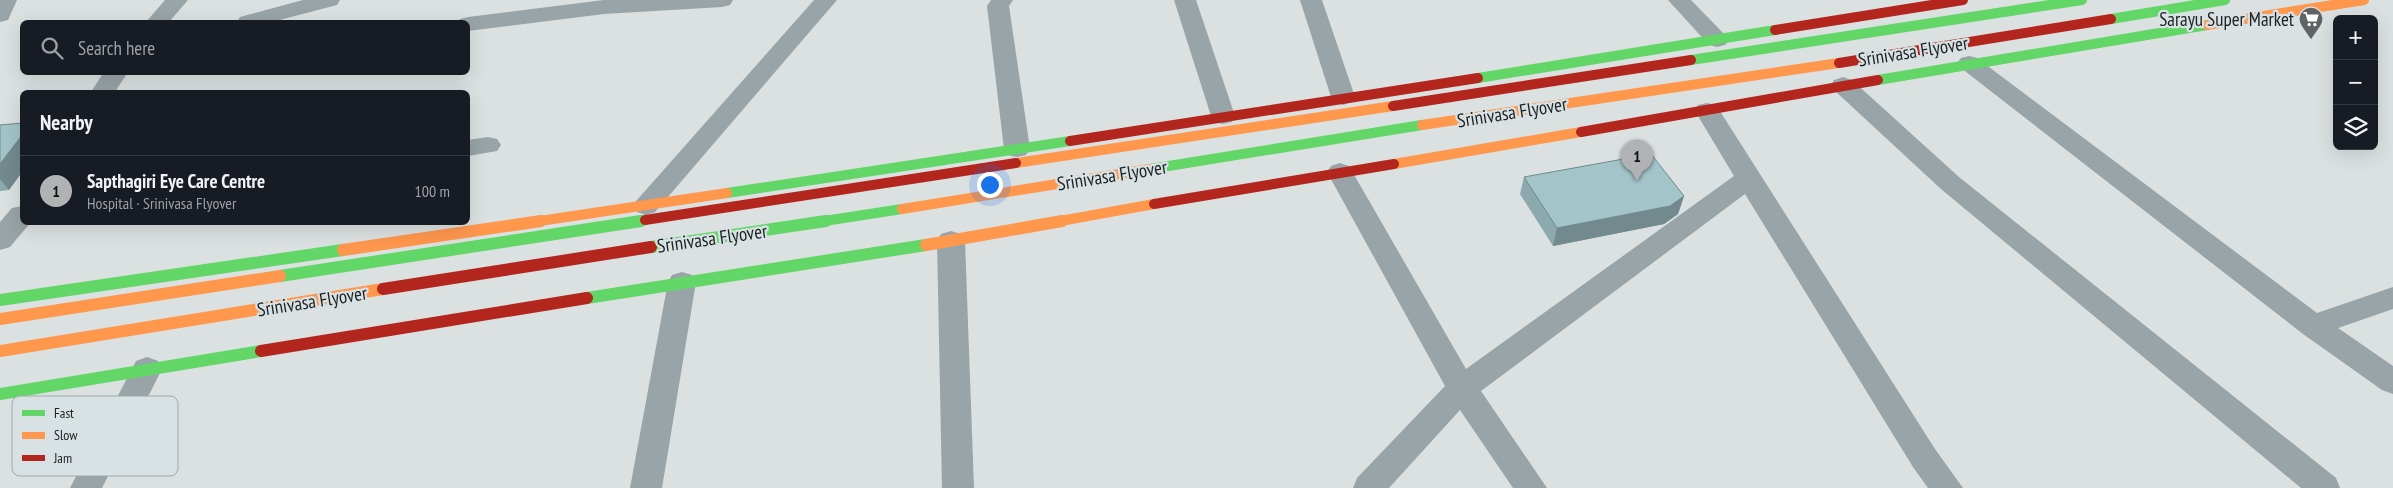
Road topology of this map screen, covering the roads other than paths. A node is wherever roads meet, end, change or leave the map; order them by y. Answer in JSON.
{"nodes":[{"id":1,"x":6,"y":0,"type":"edge"},
{"id":2,"x":177,"y":0,"type":"edge"},
{"id":3,"x":328,"y":0,"type":"edge"},
{"id":4,"x":722,"y":0,"type":"edge"},
{"id":5,"x":826,"y":0,"type":"edge"},
{"id":6,"x":1002,"y":0,"type":"edge"},
{"id":7,"x":1184,"y":0,"type":"edge"},
{"id":8,"x":1311,"y":0,"type":"edge"},
{"id":9,"x":1680,"y":0,"type":"edge"},
{"id":10,"x":1963,"y":0,"type":"edge"},
{"id":11,"x":2082,"y":0,"type":"edge"},
{"id":12,"x":2225,"y":0,"type":"edge"},
{"id":13,"x":2364,"y":0,"type":"edge"},
{"id":14,"x":0,"y":15,"type":"edge"},
{"id":15,"x":159,"y":20,"type":"edge"},
{"id":16,"x":255,"y":20,"type":"edge"},
{"id":17,"x":470,"y":24,"type":"edge"},
{"id":18,"x":1717,"y":40,"type":"junction"},
{"id":19,"x":1969,"y":62,"type":"junction"},
{"id":20,"x":116,"y":75,"type":"edge"},
{"id":21,"x":1843,"y":85,"type":"junction"},
{"id":22,"x":104,"y":90,"type":"edge"},
{"id":23,"x":1343,"y":97,"type":"junction"},
{"id":24,"x":1707,"y":112,"type":"junction"},
{"id":25,"x":1223,"y":116,"type":"junction"},
{"id":26,"x":1017,"y":149,"type":"junction"},
{"id":27,"x":1340,"y":172,"type":"junction"},
{"id":28,"x":1749,"y":178,"type":"junction"},
{"id":29,"x":646,"y":206,"type":"junction"},
{"id":30,"x":20,"y":217,"type":"edge"},
{"id":31,"x":0,"y":240,"type":"edge"},
{"id":32,"x":951,"y":241,"type":"junction"},
{"id":33,"x":682,"y":282,"type":"junction"},
{"id":34,"x":2393,"y":298,"type":"edge"},
{"id":35,"x":0,"y":300,"type":"edge"},
{"id":36,"x":0,"y":319,"type":"edge"},
{"id":37,"x":2313,"y":326,"type":"junction"},
{"id":38,"x":0,"y":351,"type":"edge"},
{"id":39,"x":147,"y":369,"type":"junction"},
{"id":40,"x":2393,"y":382,"type":"edge"},
{"id":41,"x":1462,"y":388,"type":"junction"},
{"id":42,"x":0,"y":394,"type":"edge"},
{"id":43,"x":133,"y":396,"type":"edge"},
{"id":44,"x":92,"y":476,"type":"edge"},
{"id":45,"x":86,"y":488,"type":"edge"},
{"id":46,"x":646,"y":488,"type":"edge"},
{"id":47,"x":958,"y":488,"type":"edge"},
{"id":48,"x":1369,"y":488,"type":"edge"},
{"id":49,"x":1531,"y":488,"type":"edge"},
{"id":50,"x":1947,"y":488,"type":"edge"},
{"id":51,"x":2324,"y":488,"type":"edge"}],
"edges":[{"from":1,"to":14,"type":"street"},
{"from":2,"to":15,"type":"street"},
{"from":3,"to":16,"type":"street"},
{"from":4,"to":17,"type":"street"},
{"from":5,"to":29,"type":"street"},
{"from":6,"to":26,"type":"street"},
{"from":7,"to":25,"type":"street"},
{"from":8,"to":23,"type":"street"},
{"from":9,"to":18,"type":"street"},
{"from":10,"to":18,"type":"street"},
{"from":11,"to":36,"type":"street","name":"Srinivasa Flyover"},
{"from":12,"to":38,"type":"street","name":"Srinivasa Flyover"},
{"from":13,"to":19,"type":"street"},
{"from":18,"to":23,"type":"street"},
{"from":19,"to":21,"type":"street"},
{"from":19,"to":37,"type":"street"},
{"from":20,"to":22,"type":"street"},
{"from":21,"to":24,"type":"street"},
{"from":21,"to":51,"type":"street"},
{"from":23,"to":25,"type":"street"},
{"from":24,"to":27,"type":"street"},
{"from":24,"to":28,"type":"street"},
{"from":25,"to":26,"type":"street"},
{"from":26,"to":29,"type":"street"},
{"from":27,"to":32,"type":"street"},
{"from":27,"to":41,"type":"street"},
{"from":28,"to":41,"type":"street"},
{"from":28,"to":50,"type":"street"},
{"from":29,"to":35,"type":"street"},
{"from":30,"to":31,"type":"street"},
{"from":32,"to":33,"type":"street"},
{"from":32,"to":47,"type":"street"},
{"from":33,"to":39,"type":"street"},
{"from":33,"to":46,"type":"street"},
{"from":34,"to":37,"type":"street"},
{"from":37,"to":40,"type":"street"},
{"from":39,"to":42,"type":"street"},
{"from":39,"to":43,"type":"street"},
{"from":41,"to":48,"type":"street"},
{"from":41,"to":49,"type":"street"},
{"from":44,"to":45,"type":"street"}]}
